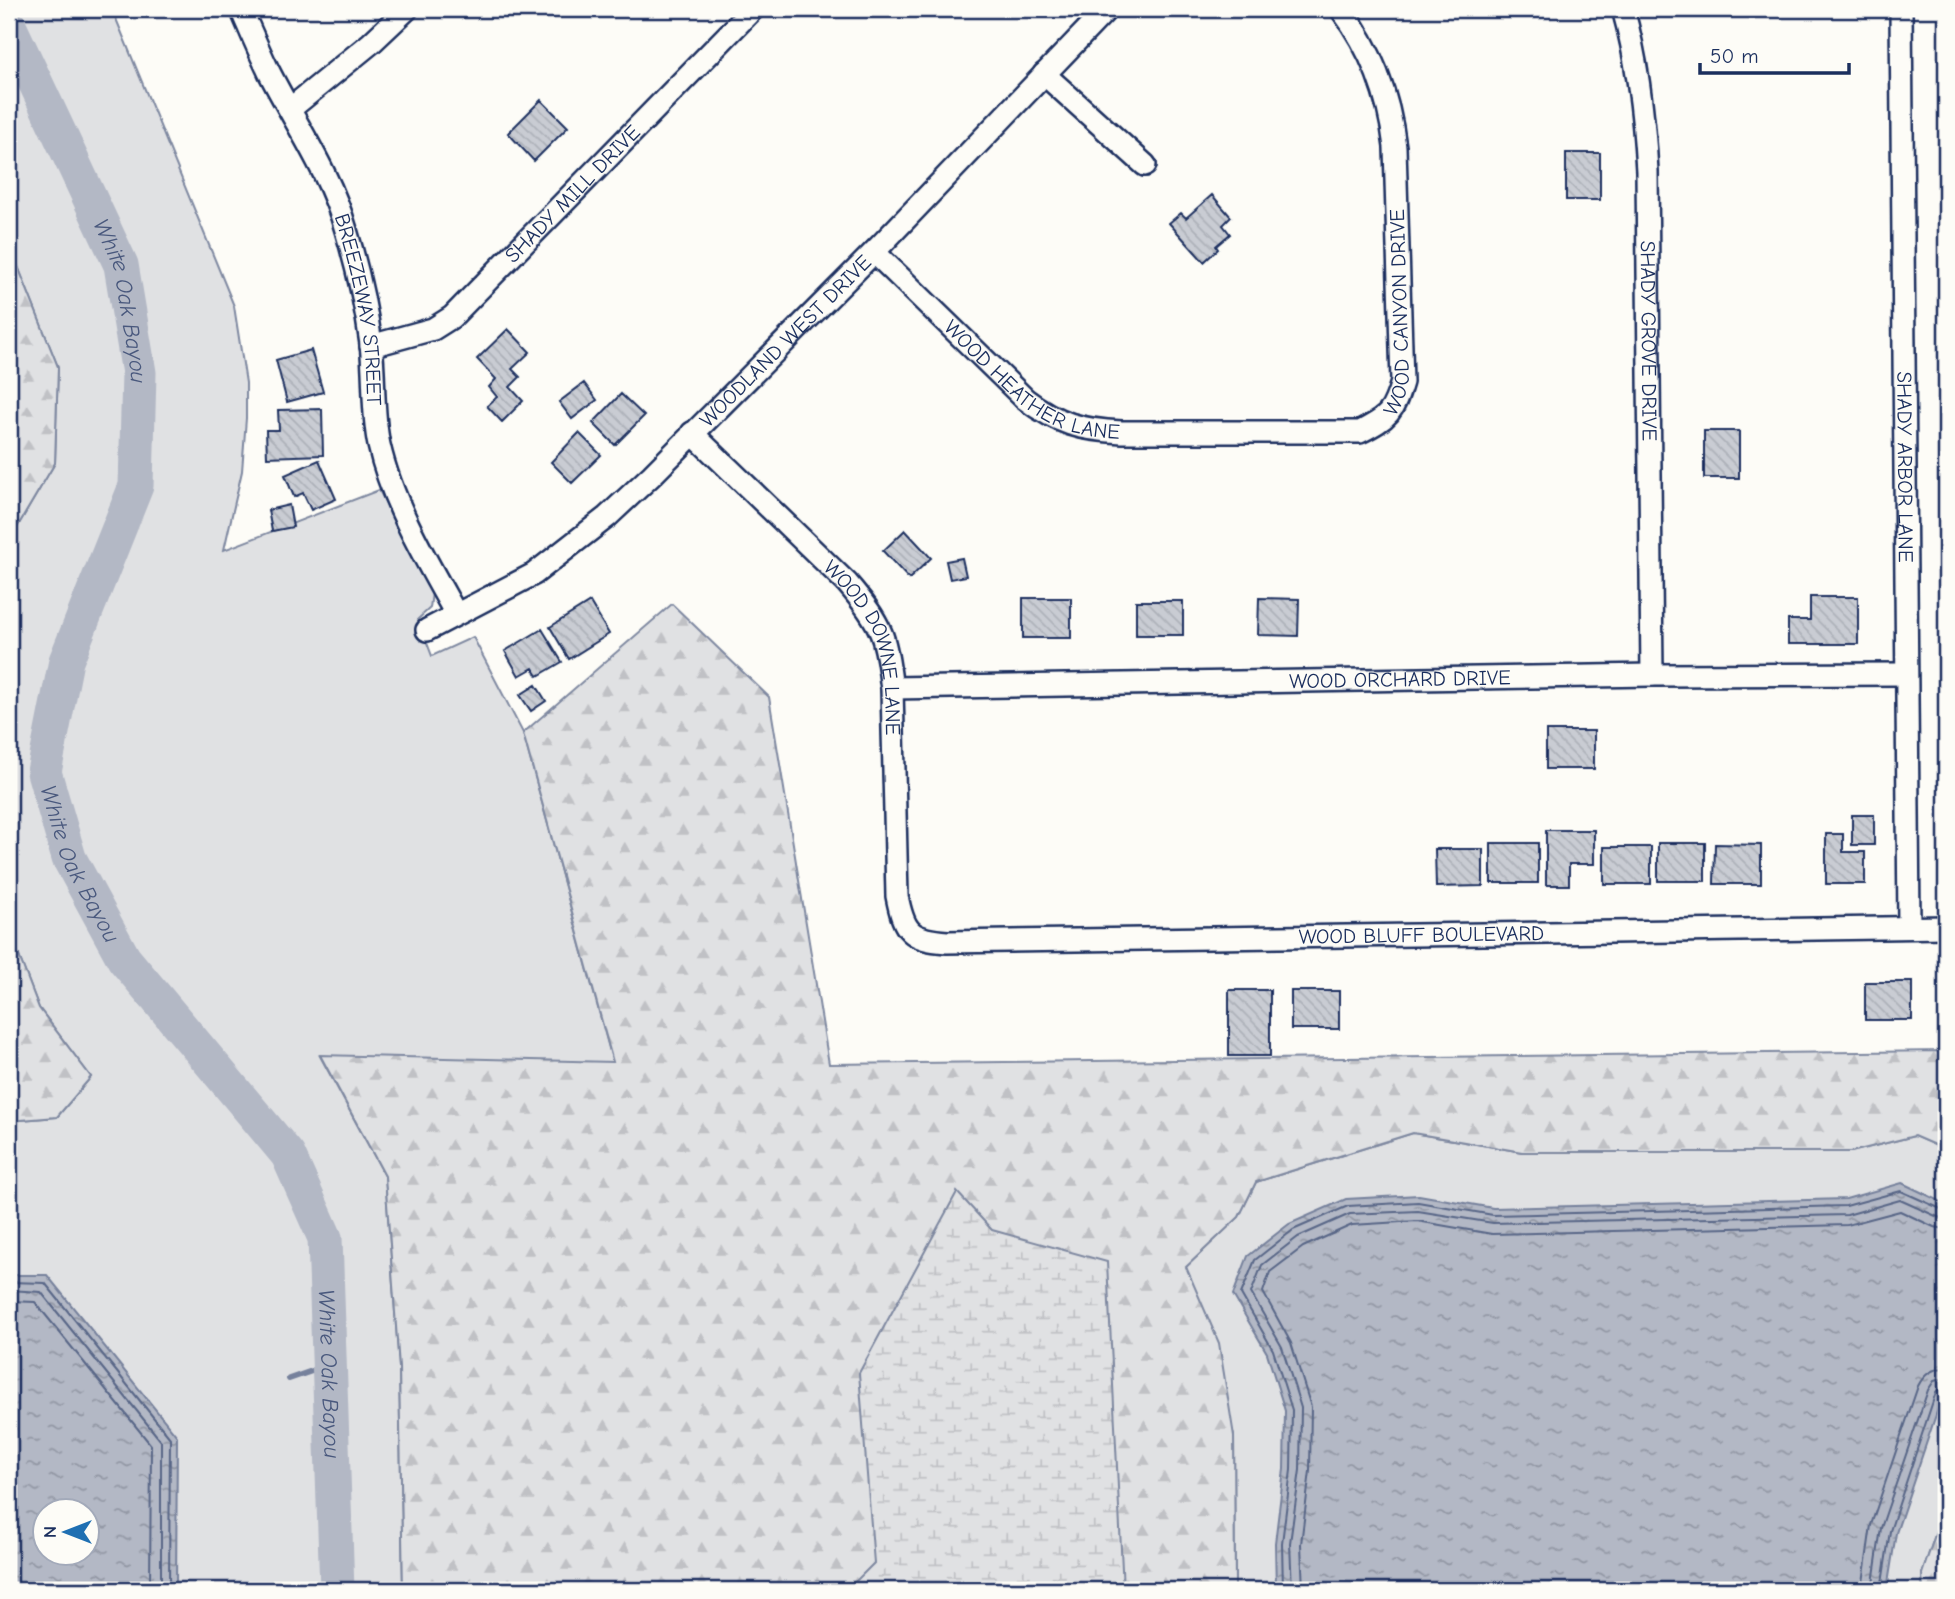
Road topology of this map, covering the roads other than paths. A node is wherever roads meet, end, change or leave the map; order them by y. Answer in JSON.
{"nodes":[{"id":1,"x":241,"y":9,"type":"edge"},
{"id":2,"x":407,"y":9,"type":"edge"},
{"id":3,"x":753,"y":9,"type":"edge"},
{"id":4,"x":1107,"y":9,"type":"edge"},
{"id":5,"x":1341,"y":9,"type":"edge"},
{"id":6,"x":1623,"y":9,"type":"edge"},
{"id":7,"x":1901,"y":9,"type":"edge"},
{"id":8,"x":1044,"y":74,"type":"junction"},
{"id":9,"x":290,"y":109,"type":"junction"},
{"id":10,"x":1145,"y":165,"type":"dead end"},
{"id":11,"x":874,"y":252,"type":"junction"},
{"id":12,"x":371,"y":346,"type":"junction"},
{"id":13,"x":1223,"y":431,"type":"joint"},
{"id":14,"x":692,"y":433,"type":"junction"},
{"id":15,"x":456,"y":614,"type":"junction"},
{"id":16,"x":428,"y":630,"type":"dead end"},
{"id":17,"x":1906,"y":674,"type":"junction"},
{"id":18,"x":1652,"y":675,"type":"junction"},
{"id":19,"x":892,"y":688,"type":"junction"},
{"id":20,"x":904,"y":922,"type":"joint"},
{"id":21,"x":1909,"y":926,"type":"junction"},
{"id":22,"x":1946,"y":927,"type":"edge"}],
"edges":[{"from":1,"to":9,"type":"street","name":"BREEZEWAY STREET"},
{"from":2,"to":9,"type":"street"},
{"from":3,"to":12,"type":"street","name":"SHADY MILL DRIVE"},
{"from":4,"to":8,"type":"street","name":"WOODLAND WEST DRIVE"},
{"from":5,"to":13,"type":"street","name":"WOOD CANYON DRIVE"},
{"from":6,"to":18,"type":"street","name":"SHADY GROVE DRIVE"},
{"from":7,"to":17,"type":"street","name":"SHADY ARBOR LANE"},
{"from":8,"to":10,"type":"street"},
{"from":8,"to":11,"type":"street","name":"WOODLAND WEST DRIVE"},
{"from":9,"to":12,"type":"street","name":"BREEZEWAY STREET"},
{"from":11,"to":13,"type":"street","name":"WOOD HEATHER LANE"},
{"from":11,"to":14,"type":"street","name":"WOODLAND WEST DRIVE"},
{"from":12,"to":15,"type":"street","name":"BREEZEWAY STREET"},
{"from":14,"to":15,"type":"street","name":"WOODLAND WEST DRIVE"},
{"from":14,"to":19,"type":"street","name":"WOOD DOWNE LANE"},
{"from":15,"to":16,"type":"street","name":"WOODLAND WEST DRIVE"},
{"from":17,"to":18,"type":"street","name":"WOOD ORCHARD DRIVE"},
{"from":17,"to":21,"type":"street","name":"SHADY ARBOR LANE"},
{"from":18,"to":19,"type":"street","name":"WOOD ORCHARD DRIVE"},
{"from":19,"to":20,"type":"street","name":"WOOD DOWNE LANE"},
{"from":20,"to":21,"type":"street","name":"WOOD BLUFF BOULEVARD"},
{"from":21,"to":22,"type":"street","name":"WOOD BLUFF BOULEVARD"}]}
